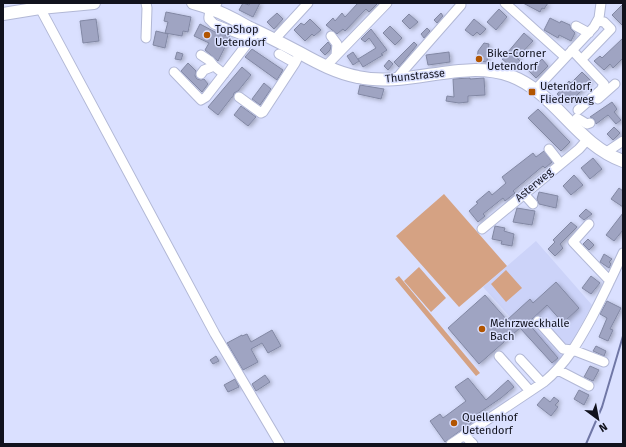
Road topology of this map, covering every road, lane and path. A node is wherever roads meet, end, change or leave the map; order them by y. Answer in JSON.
{"nodes":[{"id":1,"x":94,"y":3,"type":"edge"},
{"id":2,"x":146,"y":3,"type":"edge"},
{"id":3,"x":193,"y":3,"type":"edge"},
{"id":4,"x":308,"y":3,"type":"edge"},
{"id":5,"x":386,"y":3,"type":"edge"},
{"id":6,"x":506,"y":3,"type":"edge"},
{"id":7,"x":601,"y":3,"type":"edge"},
{"id":8,"x":461,"y":5,"type":"dead end"},
{"id":9,"x":214,"y":6,"type":"edge"},
{"id":10,"x":40,"y":8,"type":"junction"},
{"id":11,"x":3,"y":14,"type":"edge"},
{"id":12,"x":598,"y":21,"type":"junction"},
{"id":13,"x":576,"y":26,"type":"dead end"},
{"id":14,"x":589,"y":33,"type":"junction"},
{"id":15,"x":254,"y":35,"type":"junction"},
{"id":16,"x":331,"y":36,"type":"dead end"},
{"id":17,"x":146,"y":38,"type":"dead end"},
{"id":18,"x":274,"y":40,"type":"junction"},
{"id":19,"x":572,"y":50,"type":"junction"},
{"id":20,"x":279,"y":54,"type":"dead end"},
{"id":21,"x":201,"y":55,"type":"dead end"},
{"id":22,"x":336,"y":55,"type":"junction"},
{"id":23,"x":584,"y":56,"type":"dead end"},
{"id":24,"x":565,"y":57,"type":"junction"},
{"id":25,"x":298,"y":58,"type":"junction"},
{"id":26,"x":214,"y":66,"type":"junction"},
{"id":27,"x":326,"y":66,"type":"junction"},
{"id":28,"x":174,"y":72,"type":"dead end"},
{"id":29,"x":201,"y":74,"type":"dead end"},
{"id":30,"x":224,"y":74,"type":"junction"},
{"id":31,"x":396,"y":80,"type":"junction"},
{"id":32,"x":615,"y":84,"type":"dead end"},
{"id":33,"x":535,"y":90,"type":"junction"},
{"id":34,"x":239,"y":97,"type":"dead end"},
{"id":35,"x":250,"y":101,"type":"dead end"},
{"id":36,"x":263,"y":112,"type":"junction"},
{"id":37,"x":575,"y":117,"type":"junction"},
{"id":38,"x":590,"y":123,"type":"dead end"},
{"id":39,"x":587,"y":140,"type":"junction"},
{"id":40,"x":623,"y":141,"type":"edge"},
{"id":41,"x":549,"y":150,"type":"dead end"},
{"id":42,"x":605,"y":153,"type":"junction"},
{"id":43,"x":623,"y":161,"type":"edge"},
{"id":44,"x":560,"y":163,"type":"junction"},
{"id":45,"x":524,"y":194,"type":"junction"},
{"id":46,"x":533,"y":204,"type":"dead end"},
{"id":47,"x":589,"y":224,"type":"dead end"},
{"id":48,"x":482,"y":229,"type":"dead end"},
{"id":49,"x":623,"y":253,"type":"edge"},
{"id":50,"x":610,"y":281,"type":"junction"},
{"id":51,"x":538,"y":321,"type":"dead end"},
{"id":52,"x":573,"y":350,"type":"junction"},
{"id":53,"x":499,"y":356,"type":"dead end"},
{"id":54,"x":520,"y":359,"type":"dead end"},
{"id":55,"x":604,"y":362,"type":"dead end"},
{"id":56,"x":558,"y":370,"type":"junction"},
{"id":57,"x":542,"y":383,"type":"junction"},
{"id":58,"x":589,"y":386,"type":"dead end"},
{"id":59,"x":530,"y":391,"type":"junction"},
{"id":60,"x":464,"y":435,"type":"junction"},
{"id":61,"x":280,"y":444,"type":"edge"},
{"id":62,"x":451,"y":444,"type":"edge"},
{"id":63,"x":473,"y":444,"type":"edge"}],
"edges":[{"from":1,"to":10,"type":"main road"},
{"from":2,"to":17,"type":"street"},
{"from":3,"to":9,"type":"main road","name":"Thunstrasse"},
{"from":4,"to":18,"type":"street"},
{"from":5,"to":22,"type":"street"},
{"from":6,"to":24,"type":"street"},
{"from":7,"to":12,"type":"street"},
{"from":8,"to":31,"type":"street"},
{"from":9,"to":15,"type":"main road","name":"Thunstrasse"},
{"from":10,"to":11,"type":"main road"},
{"from":10,"to":61,"type":"street"},
{"from":12,"to":14,"type":"street"},
{"from":12,"to":23,"type":"street"},
{"from":13,"to":14,"type":"street"},
{"from":14,"to":19,"type":"street"},
{"from":15,"to":18,"type":"main road","name":"Thunstrasse"},
{"from":15,"to":30,"type":"street"},
{"from":16,"to":22,"type":"street"},
{"from":18,"to":25,"type":"main road","name":"Thunstrasse"},
{"from":19,"to":24,"type":"street"},
{"from":19,"to":37,"type":"street"},
{"from":20,"to":25,"type":"street"},
{"from":21,"to":26,"type":"street"},
{"from":22,"to":27,"type":"street"},
{"from":24,"to":33,"type":"street"},
{"from":25,"to":27,"type":"main road","name":"Thunstrasse"},
{"from":25,"to":36,"type":"street"},
{"from":26,"to":29,"type":"street"},
{"from":26,"to":30,"type":"street"},
{"from":27,"to":31,"type":"main road","name":"Thunstrasse"},
{"from":28,"to":30,"type":"street"},
{"from":31,"to":33,"type":"main road","name":"Thunstrasse"},
{"from":32,"to":37,"type":"street"},
{"from":33,"to":37,"type":"main road","name":"Thunstrasse"},
{"from":34,"to":36,"type":"street"},
{"from":35,"to":36,"type":"street"},
{"from":37,"to":38,"type":"street"},
{"from":37,"to":39,"type":"main road","name":"Thunstrasse"},
{"from":39,"to":42,"type":"main road","name":"Thunstrasse"},
{"from":39,"to":44,"type":"street","name":"Asterweg"},
{"from":40,"to":42,"type":"street"},
{"from":41,"to":44,"type":"street"},
{"from":42,"to":43,"type":"main road","name":"Thunstrasse"},
{"from":44,"to":45,"type":"street","name":"Asterweg"},
{"from":45,"to":46,"type":"street"},
{"from":45,"to":48,"type":"street","name":"Asterweg"},
{"from":47,"to":50,"type":"street"},
{"from":49,"to":50,"type":"street"},
{"from":50,"to":52,"type":"street"},
{"from":51,"to":52,"type":"street"},
{"from":52,"to":55,"type":"street"},
{"from":52,"to":56,"type":"street"},
{"from":53,"to":59,"type":"street"},
{"from":54,"to":57,"type":"street"},
{"from":56,"to":57,"type":"street"},
{"from":56,"to":58,"type":"street"},
{"from":57,"to":59,"type":"street"},
{"from":59,"to":60,"type":"street"},
{"from":60,"to":62,"type":"street"},
{"from":60,"to":63,"type":"street"}]}
